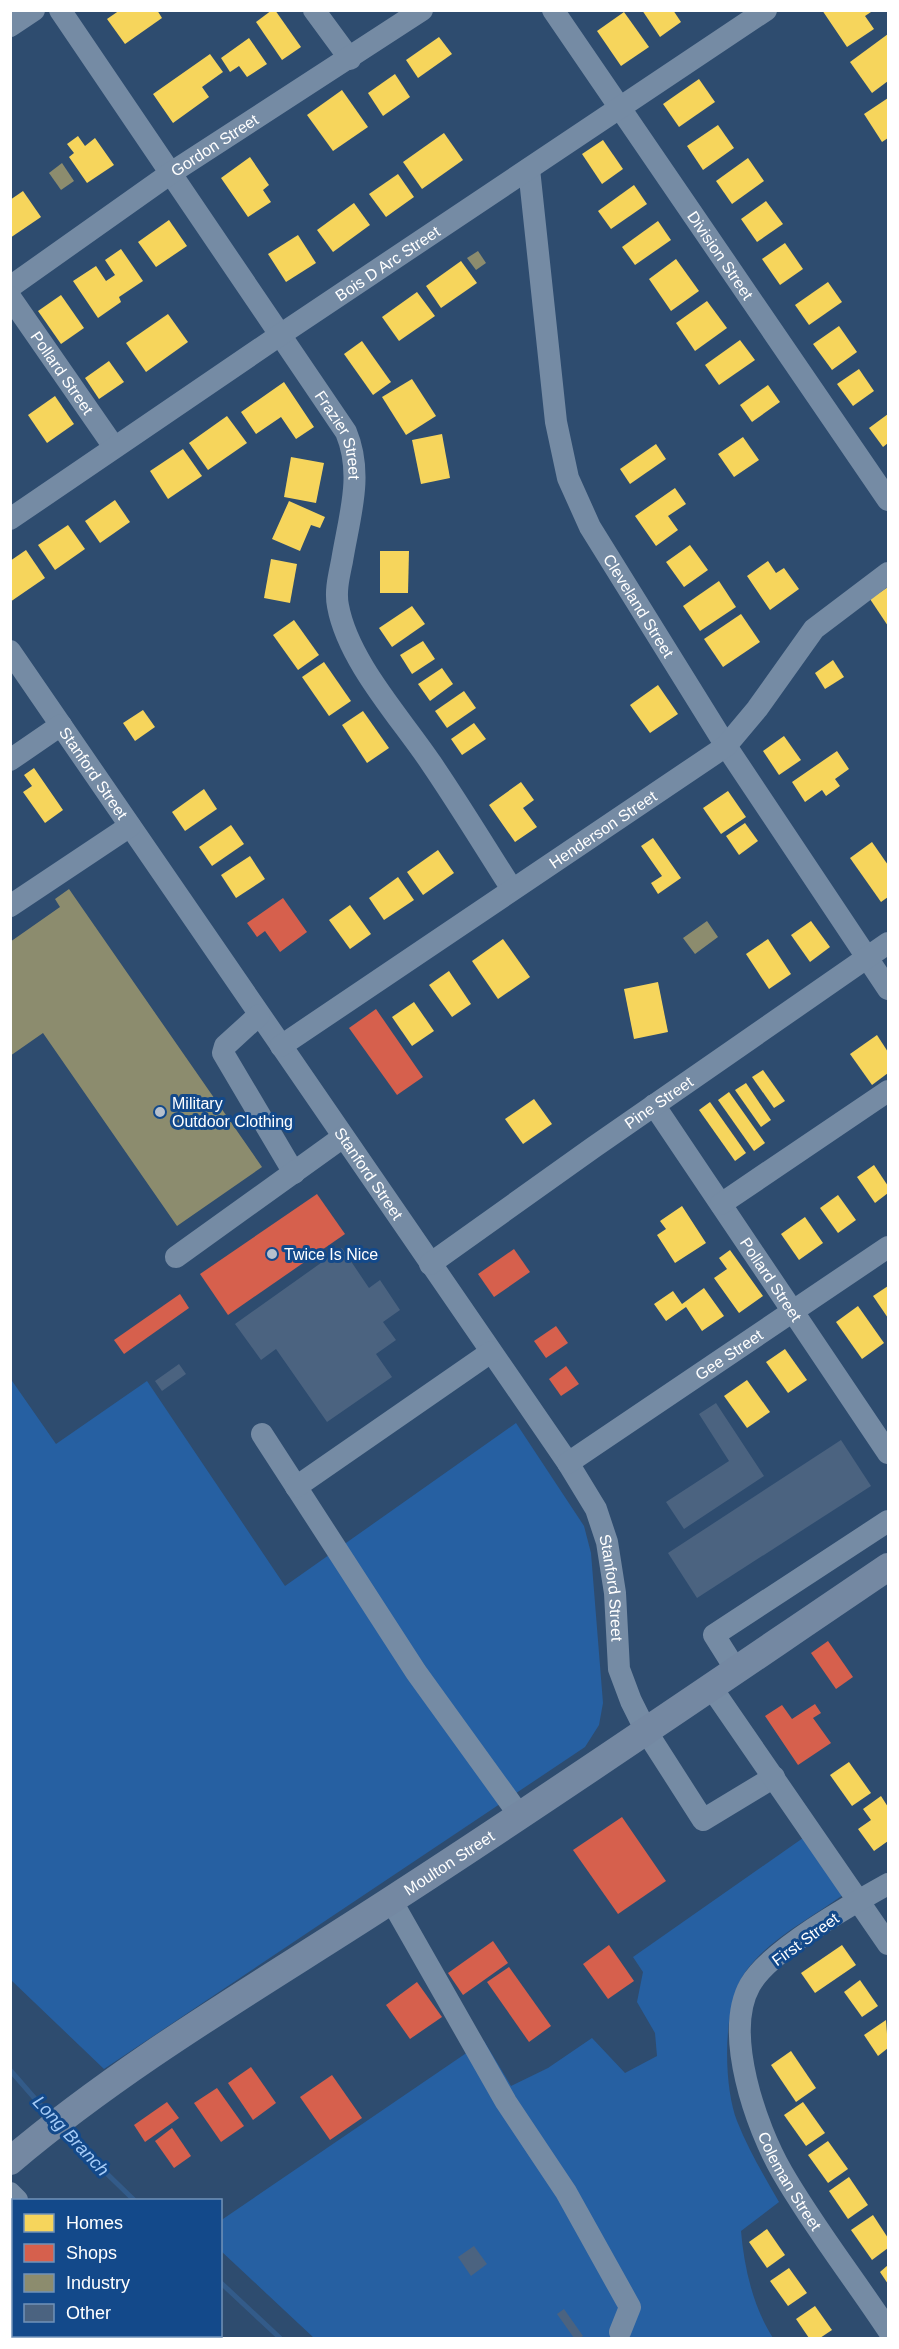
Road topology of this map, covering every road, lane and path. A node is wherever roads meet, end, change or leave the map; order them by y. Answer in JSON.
{"nodes":[{"id":1,"x":34,"y":10,"type":"edge"},
{"id":2,"x":60,"y":10,"type":"edge"},
{"id":3,"x":314,"y":10,"type":"edge"},
{"id":4,"x":422,"y":10,"type":"edge"},
{"id":5,"x":553,"y":10,"type":"edge"},
{"id":6,"x":766,"y":10,"type":"edge"},
{"id":7,"x":10,"y":26,"type":"edge"},
{"id":8,"x":350,"y":59,"type":"junction"},
{"id":9,"x":620,"y":108,"type":"junction"},
{"id":10,"x":529,"y":169,"type":"junction"},
{"id":11,"x":171,"y":173,"type":"junction"},
{"id":12,"x":10,"y":287,"type":"edge"},
{"id":13,"x":10,"y":297,"type":"edge"},
{"id":14,"x":280,"y":335,"type":"junction"},
{"id":15,"x":114,"y":447,"type":"junction"},
{"id":16,"x":885,"y":487,"type":"edge"},
{"id":17,"x":10,"y":519,"type":"edge"},
{"id":18,"x":888,"y":573,"type":"edge"},
{"id":19,"x":10,"y":651,"type":"edge"},
{"id":20,"x":61,"y":725,"type":"junction"},
{"id":21,"x":726,"y":746,"type":"junction"},
{"id":22,"x":10,"y":760,"type":"edge"},
{"id":23,"x":130,"y":826,"type":"junction"},
{"id":24,"x":512,"y":889,"type":"junction"},
{"id":25,"x":10,"y":906,"type":"edge"},
{"id":26,"x":888,"y":943,"type":"edge"},
{"id":27,"x":868,"y":957,"type":"junction"},
{"id":28,"x":888,"y":989,"type":"edge"},
{"id":29,"x":259,"y":1015,"type":"junction"},
{"id":30,"x":281,"y":1046,"type":"junction"},
{"id":31,"x":888,"y":1091,"type":"edge"},
{"id":32,"x":654,"y":1105,"type":"junction"},
{"id":33,"x":343,"y":1137,"type":"junction"},
{"id":34,"x":294,"y":1173,"type":"junction"},
{"id":35,"x":721,"y":1204,"type":"junction"},
{"id":36,"x":888,"y":1247,"type":"edge"},
{"id":37,"x":176,"y":1257,"type":"dead end"},
{"id":38,"x":430,"y":1264,"type":"junction"},
{"id":39,"x":793,"y":1311,"type":"junction"},
{"id":40,"x":491,"y":1352,"type":"junction"},
{"id":41,"x":262,"y":1434,"type":"dead end"},
{"id":42,"x":888,"y":1453,"type":"edge"},
{"id":43,"x":568,"y":1463,"type":"junction"},
{"id":44,"x":296,"y":1487,"type":"junction"},
{"id":45,"x":888,"y":1521,"type":"edge"},
{"id":46,"x":888,"y":1567,"type":"edge"},
{"id":47,"x":736,"y":1670,"type":"junction"},
{"id":48,"x":711,"y":1687,"type":"junction"},
{"id":49,"x":646,"y":1731,"type":"junction"},
{"id":50,"x":774,"y":1777,"type":"junction"},
{"id":51,"x":520,"y":1816,"type":"junction"},
{"id":52,"x":888,"y":1884,"type":"edge"},
{"id":53,"x":391,"y":1900,"type":"junction"},
{"id":54,"x":859,"y":1900,"type":"junction"},
{"id":55,"x":888,"y":1944,"type":"edge"},
{"id":56,"x":741,"y":2011,"type":"joint"},
{"id":57,"x":10,"y":2161,"type":"edge"},
{"id":58,"x":888,"y":2330,"type":"edge"},
{"id":59,"x":620,"y":2332,"type":"dead end"}],
"edges":[{"from":1,"to":7,"type":"street"},
{"from":2,"to":11,"type":"street","name":"Frazier Street"},
{"from":3,"to":8,"type":"street"},
{"from":4,"to":8,"type":"street","name":"Gordon Street"},
{"from":5,"to":9,"type":"street","name":"Division Street"},
{"from":6,"to":9,"type":"street","name":"Bois D Arc Street"},
{"from":8,"to":11,"type":"street","name":"Gordon Street"},
{"from":9,"to":10,"type":"street","name":"Bois D Arc Street"},
{"from":9,"to":16,"type":"street","name":"Division Street"},
{"from":10,"to":14,"type":"street","name":"Bois D Arc Street"},
{"from":10,"to":21,"type":"street","name":"Cleveland Street"},
{"from":11,"to":12,"type":"street","name":"Gordon Street"},
{"from":11,"to":14,"type":"street","name":"Frazier Street"},
{"from":13,"to":15,"type":"street","name":"Pollard Street"},
{"from":14,"to":15,"type":"street","name":"Bois D Arc Street"},
{"from":14,"to":24,"type":"street","name":"Frazier Street"},
{"from":15,"to":17,"type":"street","name":"Bois D Arc Street"},
{"from":18,"to":21,"type":"street","name":"Henderson Street"},
{"from":19,"to":20,"type":"street","name":"Stanford Street"},
{"from":20,"to":22,"type":"street"},
{"from":20,"to":23,"type":"street","name":"Stanford Street"},
{"from":21,"to":24,"type":"street","name":"Henderson Street"},
{"from":21,"to":27,"type":"street","name":"Cleveland Street"},
{"from":23,"to":25,"type":"street"},
{"from":23,"to":29,"type":"street","name":"Stanford Street"},
{"from":24,"to":30,"type":"street","name":"Henderson Street"},
{"from":26,"to":27,"type":"street","name":"Pine Street"},
{"from":27,"to":28,"type":"street","name":"Cleveland Street"},
{"from":27,"to":32,"type":"street","name":"Pine Street"},
{"from":29,"to":30,"type":"street","name":"Stanford Street"},
{"from":29,"to":34,"type":"street"},
{"from":30,"to":33,"type":"street","name":"Stanford Street"},
{"from":31,"to":35,"type":"street"},
{"from":32,"to":35,"type":"street","name":"Pollard Street"},
{"from":32,"to":38,"type":"street","name":"Pine Street"},
{"from":33,"to":34,"type":"street"},
{"from":33,"to":38,"type":"street","name":"Stanford Street"},
{"from":34,"to":37,"type":"street"},
{"from":35,"to":39,"type":"street","name":"Pollard Street"},
{"from":36,"to":39,"type":"street","name":"Gee Street"},
{"from":38,"to":40,"type":"street","name":"Stanford Street"},
{"from":39,"to":42,"type":"street","name":"Pollard Street"},
{"from":39,"to":43,"type":"street","name":"Gee Street"},
{"from":40,"to":43,"type":"street","name":"Stanford Street"},
{"from":40,"to":44,"type":"street"},
{"from":41,"to":44,"type":"street"},
{"from":43,"to":49,"type":"street","name":"Stanford Street"},
{"from":44,"to":51,"type":"street"},
{"from":45,"to":47,"type":"street"},
{"from":46,"to":47,"type":"main road","name":"Moulton Street"},
{"from":47,"to":48,"type":"main road","name":"Moulton Street"},
{"from":48,"to":49,"type":"main road","name":"Moulton Street"},
{"from":48,"to":50,"type":"street"},
{"from":49,"to":50,"type":"street","name":"Stanford Street"},
{"from":49,"to":51,"type":"main road","name":"Moulton Street"},
{"from":50,"to":54,"type":"street"},
{"from":51,"to":53,"type":"main road","name":"Moulton Street"},
{"from":52,"to":54,"type":"street","name":"First Street"},
{"from":53,"to":57,"type":"main road","name":"Moulton Street"},
{"from":53,"to":59,"type":"street"},
{"from":54,"to":55,"type":"street"},
{"from":54,"to":56,"type":"street","name":"First Street"},
{"from":56,"to":58,"type":"street","name":"Coleman Street"}]}
